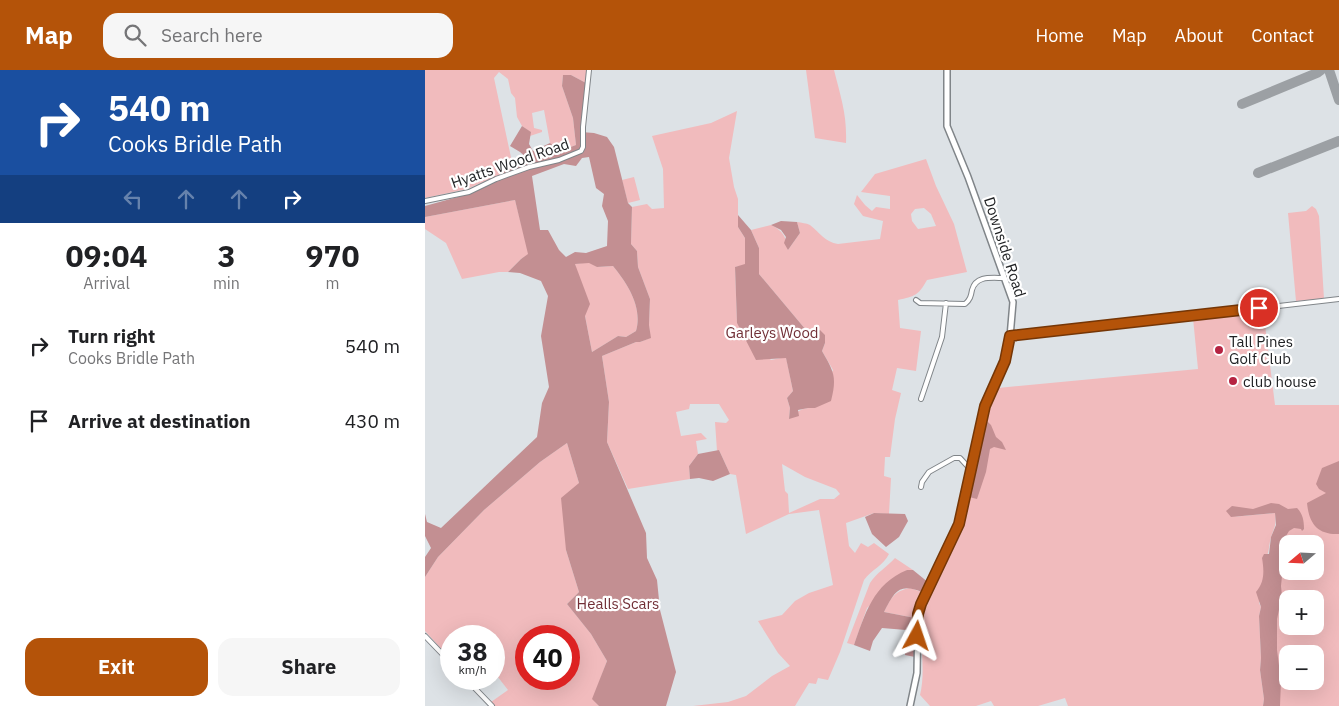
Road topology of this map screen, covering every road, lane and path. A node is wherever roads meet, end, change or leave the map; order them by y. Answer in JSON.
{"nodes":[{"id":1,"x":589,"y":70,"type":"edge"},
{"id":2,"x":947,"y":70,"type":"edge"},
{"id":3,"x":425,"y":201,"type":"edge"},
{"id":4,"x":1004,"y":278,"type":"junction"},
{"id":5,"x":1339,"y":299,"type":"edge"},
{"id":6,"x":916,"y":300,"type":"dead end"},
{"id":7,"x":945,"y":303,"type":"junction"},
{"id":8,"x":1010,"y":336,"type":"junction"},
{"id":9,"x":921,"y":399,"type":"dead end"},
{"id":10,"x":971,"y":470,"type":"junction"},
{"id":11,"x":921,"y":487,"type":"dead end"},
{"id":12,"x":425,"y":636,"type":"edge"},
{"id":13,"x":440,"y":652,"type":"edge"},
{"id":14,"x":477,"y":690,"type":"edge"},
{"id":15,"x":492,"y":706,"type":"edge"},
{"id":16,"x":910,"y":706,"type":"edge"}],
"edges":[{"from":1,"to":3,"type":"street","name":"Hyatts Wood Road"},
{"from":2,"to":4,"type":"street","name":"Downside Road"},
{"from":4,"to":7,"type":"street"},
{"from":4,"to":8,"type":"street","name":"Downside Road"},
{"from":5,"to":8,"type":"street"},
{"from":6,"to":7,"type":"street"},
{"from":7,"to":9,"type":"street"},
{"from":8,"to":10,"type":"street","name":"Downside Road"},
{"from":10,"to":11,"type":"street"},
{"from":10,"to":16,"type":"street","name":"Downside Road"},
{"from":12,"to":13,"type":"street"},
{"from":14,"to":15,"type":"street"}]}
